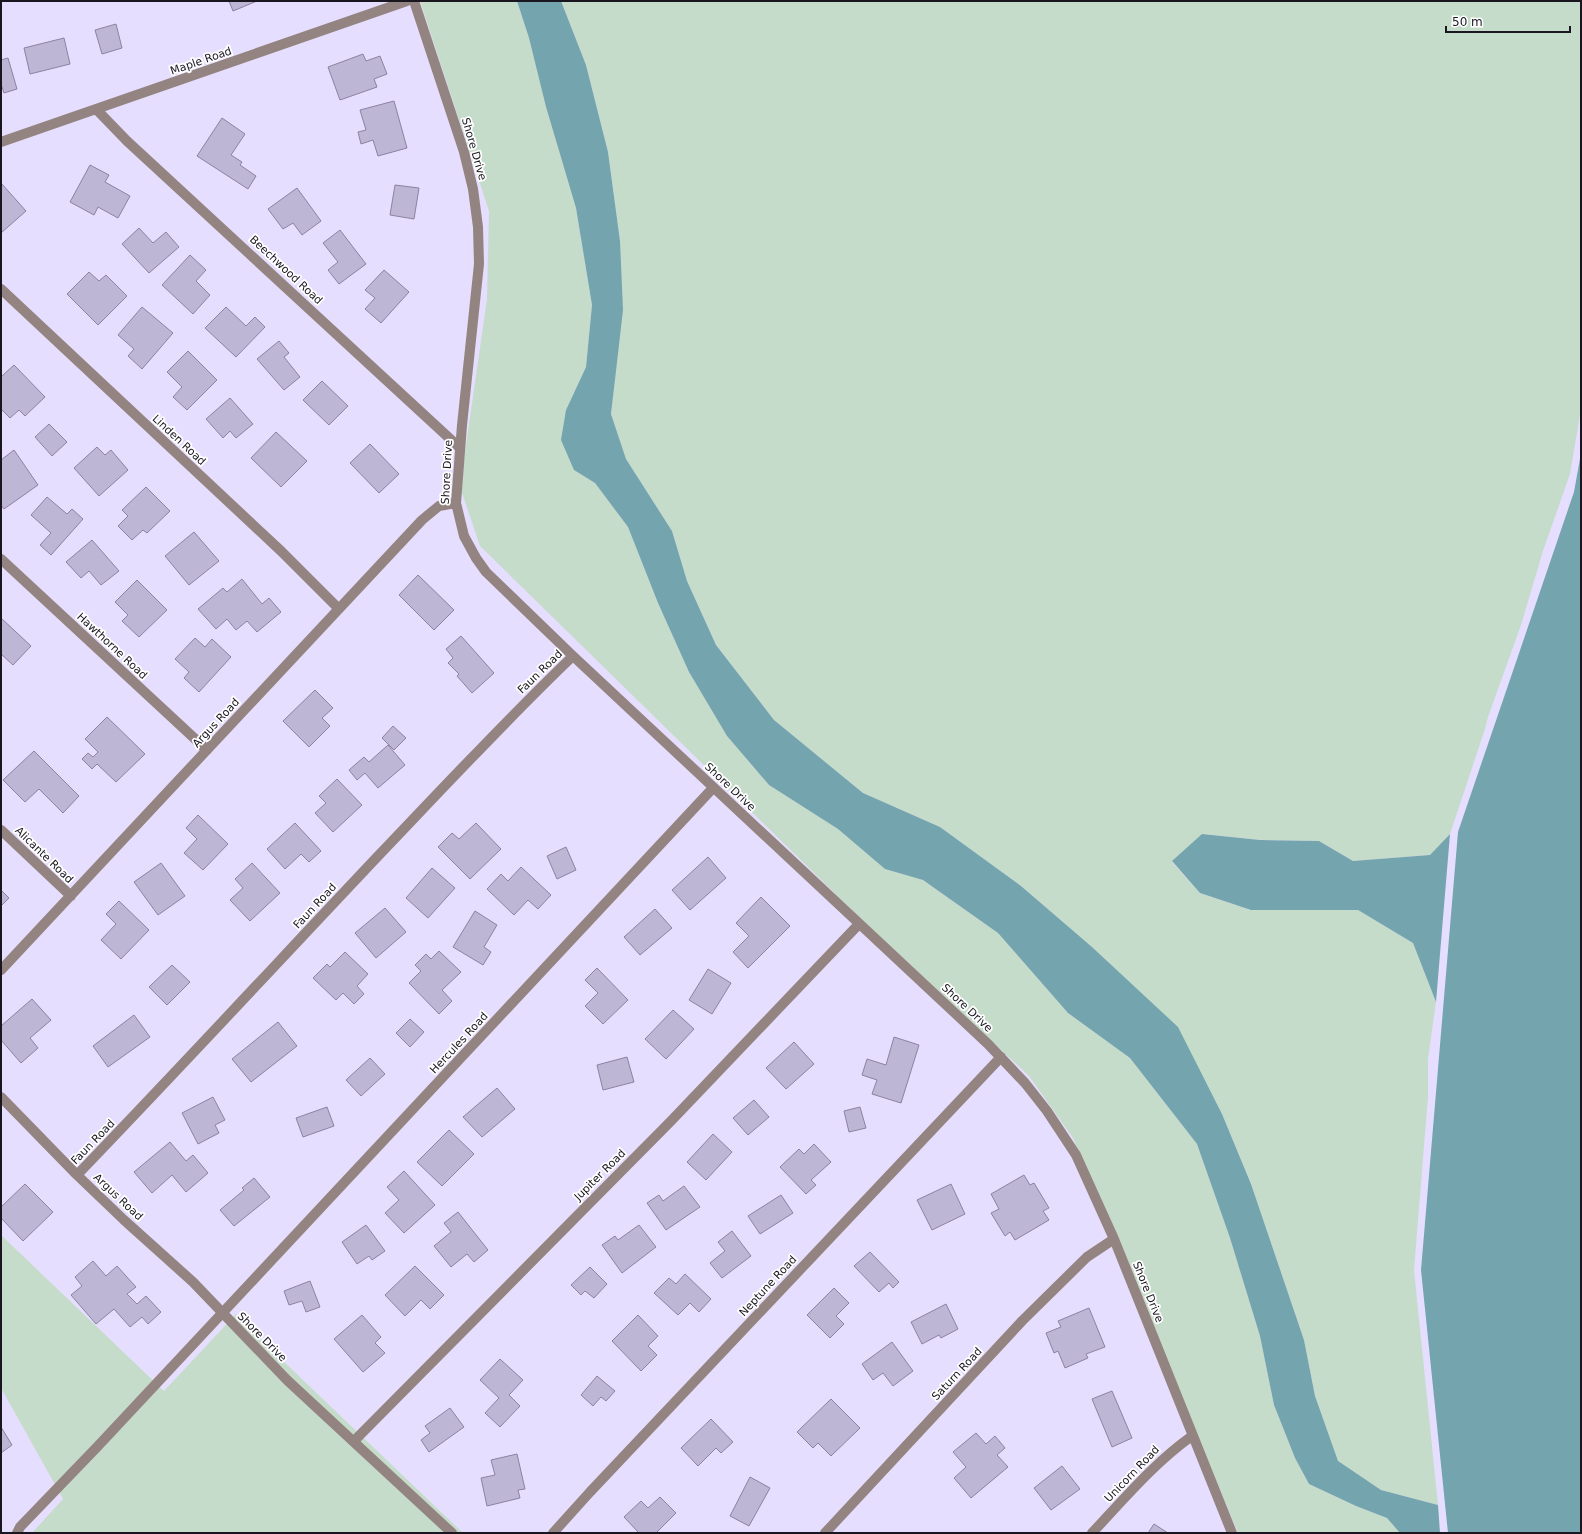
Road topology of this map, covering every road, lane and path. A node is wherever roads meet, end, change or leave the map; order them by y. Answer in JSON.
{"nodes":[{"id":1,"x":407,"y":1,"type":"edge"},
{"id":2,"x":414,"y":1,"type":"edge"},
{"id":3,"x":97,"y":110,"type":"junction"},
{"id":4,"x":1,"y":142,"type":"edge"},
{"id":5,"x":1,"y":289,"type":"edge"},
{"id":6,"x":460,"y":448,"type":"junction"},
{"id":7,"x":456,"y":503,"type":"junction"},
{"id":8,"x":1,"y":559,"type":"edge"},
{"id":9,"x":339,"y":609,"type":"junction"},
{"id":10,"x":573,"y":656,"type":"junction"},
{"id":11,"x":207,"y":750,"type":"junction"},
{"id":12,"x":713,"y":788,"type":"junction"},
{"id":13,"x":1,"y":830,"type":"edge"},
{"id":14,"x":70,"y":896,"type":"junction"},
{"id":15,"x":859,"y":924,"type":"junction"},
{"id":16,"x":1,"y":970,"type":"edge"},
{"id":17,"x":1001,"y":1057,"type":"junction"},
{"id":18,"x":1,"y":1097,"type":"edge"},
{"id":19,"x":77,"y":1175,"type":"junction"},
{"id":20,"x":1114,"y":1239,"type":"junction"},
{"id":21,"x":222,"y":1313,"type":"junction"},
{"id":22,"x":1192,"y":1436,"type":"junction"},
{"id":23,"x":354,"y":1441,"type":"junction"},
{"id":24,"x":16,"y":1533,"type":"edge"},
{"id":25,"x":452,"y":1533,"type":"edge"},
{"id":26,"x":553,"y":1533,"type":"edge"},
{"id":27,"x":826,"y":1533,"type":"edge"},
{"id":28,"x":1092,"y":1533,"type":"edge"},
{"id":29,"x":1232,"y":1533,"type":"edge"}],
"edges":[{"from":1,"to":3,"type":"street","name":"Maple Road"},
{"from":2,"to":6,"type":"street","name":"Shore Drive"},
{"from":3,"to":4,"type":"street","name":"Maple Road"},
{"from":3,"to":6,"type":"street","name":"Beechwood Road"},
{"from":5,"to":9,"type":"street","name":"Linden Road"},
{"from":6,"to":7,"type":"street","name":"Shore Drive"},
{"from":7,"to":9,"type":"street","name":"Argus Road"},
{"from":7,"to":10,"type":"street","name":"Shore Drive"},
{"from":8,"to":11,"type":"street","name":"Hawthorne Road"},
{"from":9,"to":11,"type":"street","name":"Argus Road"},
{"from":10,"to":12,"type":"street","name":"Shore Drive"},
{"from":10,"to":19,"type":"street","name":"Faun Road"},
{"from":11,"to":14,"type":"street","name":"Argus Road"},
{"from":12,"to":15,"type":"street","name":"Shore Drive"},
{"from":12,"to":21,"type":"street","name":"Hercules Road"},
{"from":13,"to":14,"type":"street","name":"Alicante Road"},
{"from":14,"to":16,"type":"street","name":"Argus Road"},
{"from":15,"to":17,"type":"street","name":"Shore Drive"},
{"from":15,"to":23,"type":"street","name":"Jupiter Road"},
{"from":17,"to":20,"type":"street","name":"Shore Drive"},
{"from":17,"to":26,"type":"street","name":"Neptune Road"},
{"from":18,"to":19,"type":"street","name":"Argus Road"},
{"from":19,"to":21,"type":"street","name":"Argus Road"},
{"from":20,"to":22,"type":"street","name":"Shore Drive"},
{"from":20,"to":27,"type":"street","name":"Saturn Road"},
{"from":21,"to":23,"type":"street","name":"Shore Drive"},
{"from":21,"to":24,"type":"street","name":"Shore Drive"},
{"from":22,"to":28,"type":"street","name":"Unicorn Road"},
{"from":22,"to":29,"type":"street","name":"Shore Drive"},
{"from":23,"to":25,"type":"street","name":"Shore Drive"}]}
